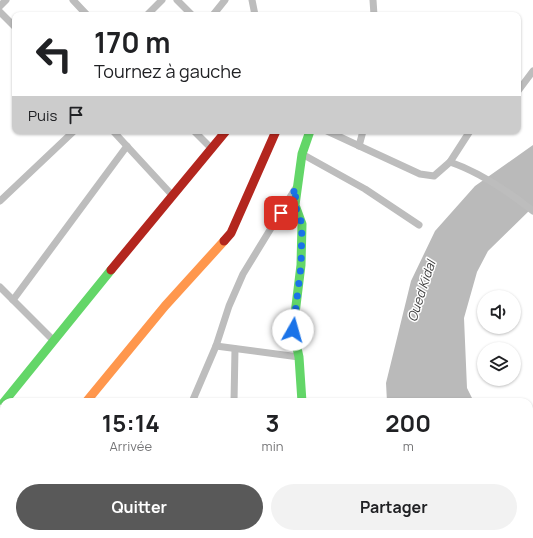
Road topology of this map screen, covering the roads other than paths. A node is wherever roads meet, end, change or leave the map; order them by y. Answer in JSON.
{"nodes":[{"id":1,"x":6,"y":0,"type":"edge"},
{"id":2,"x":73,"y":0,"type":"edge"},
{"id":3,"x":162,"y":0,"type":"edge"},
{"id":4,"x":176,"y":0,"type":"edge"},
{"id":5,"x":225,"y":0,"type":"edge"},
{"id":6,"x":373,"y":0,"type":"edge"},
{"id":7,"x":252,"y":1,"type":"edge"},
{"id":8,"x":0,"y":6,"type":"edge"},
{"id":9,"x":0,"y":12,"type":"edge"},
{"id":10,"x":84,"y":12,"type":"edge"},
{"id":11,"x":150,"y":12,"type":"edge"},
{"id":12,"x":189,"y":12,"type":"edge"},
{"id":13,"x":216,"y":12,"type":"edge"},
{"id":14,"x":254,"y":12,"type":"edge"},
{"id":15,"x":374,"y":12,"type":"edge"},
{"id":16,"x":12,"y":24,"type":"edge"},
{"id":17,"x":533,"y":71,"type":"edge"},
{"id":18,"x":521,"y":87,"type":"edge"},
{"id":19,"x":71,"y":134,"type":"edge"},
{"id":20,"x":117,"y":134,"type":"edge"},
{"id":21,"x":197,"y":134,"type":"edge"},
{"id":22,"x":223,"y":134,"type":"edge"},
{"id":23,"x":275,"y":134,"type":"edge"},
{"id":24,"x":309,"y":134,"type":"edge"},
{"id":25,"x":333,"y":134,"type":"edge"},
{"id":26,"x":362,"y":134,"type":"edge"},
{"id":27,"x":468,"y":134,"type":"edge"},
{"id":28,"x":127,"y":146,"type":"junction"},
{"id":29,"x":359,"y":146,"type":"junction"},
{"id":30,"x":211,"y":148,"type":"junction"},
{"id":31,"x":302,"y":154,"type":"junction"},
{"id":32,"x":450,"y":162,"type":"junction"},
{"id":33,"x":296,"y":188,"type":"junction"},
{"id":34,"x":172,"y":195,"type":"junction"},
{"id":35,"x":0,"y":202,"type":"edge"},
{"id":36,"x":533,"y":211,"type":"edge"},
{"id":37,"x":419,"y":226,"type":"dead end"},
{"id":38,"x":0,"y":287,"type":"edge"},
{"id":39,"x":13,"y":300,"type":"junction"},
{"id":40,"x":52,"y":340,"type":"junction"},
{"id":41,"x":216,"y":346,"type":"junction"},
{"id":42,"x":235,"y":349,"type":"junction"},
{"id":43,"x":299,"y":357,"type":"junction"},
{"id":44,"x":7,"y":398,"type":"edge"},
{"id":45,"x":89,"y":398,"type":"edge"},
{"id":46,"x":194,"y":398,"type":"edge"},
{"id":47,"x":234,"y":398,"type":"edge"},
{"id":48,"x":302,"y":398,"type":"edge"}],
"edges":[{"from":1,"to":8,"type":"street"},
{"from":2,"to":10,"type":"street"},
{"from":3,"to":11,"type":"street"},
{"from":4,"to":12,"type":"street"},
{"from":5,"to":13,"type":"street"},
{"from":6,"to":15,"type":"street"},
{"from":7,"to":14,"type":"street"},
{"from":9,"to":16,"type":"street"},
{"from":17,"to":18,"type":"street"},
{"from":19,"to":35,"type":"street"},
{"from":20,"to":28,"type":"street"},
{"from":21,"to":30,"type":"street"},
{"from":22,"to":30,"type":"street"},
{"from":23,"to":45,"type":"street"},
{"from":24,"to":31,"type":"street"},
{"from":25,"to":29,"type":"street"},
{"from":26,"to":29,"type":"street"},
{"from":27,"to":32,"type":"street"},
{"from":28,"to":34,"type":"street"},
{"from":28,"to":39,"type":"street"},
{"from":29,"to":32,"type":"street"},
{"from":30,"to":34,"type":"street"},
{"from":31,"to":33,"type":"street"},
{"from":31,"to":37,"type":"street"},
{"from":32,"to":36,"type":"street"},
{"from":33,"to":41,"type":"street"},
{"from":33,"to":43,"type":"street"},
{"from":34,"to":40,"type":"street"},
{"from":38,"to":39,"type":"street"},
{"from":39,"to":40,"type":"street"},
{"from":40,"to":44,"type":"street"},
{"from":41,"to":42,"type":"street"},
{"from":41,"to":46,"type":"street"},
{"from":42,"to":43,"type":"street"},
{"from":42,"to":47,"type":"street"},
{"from":43,"to":48,"type":"street"}]}
